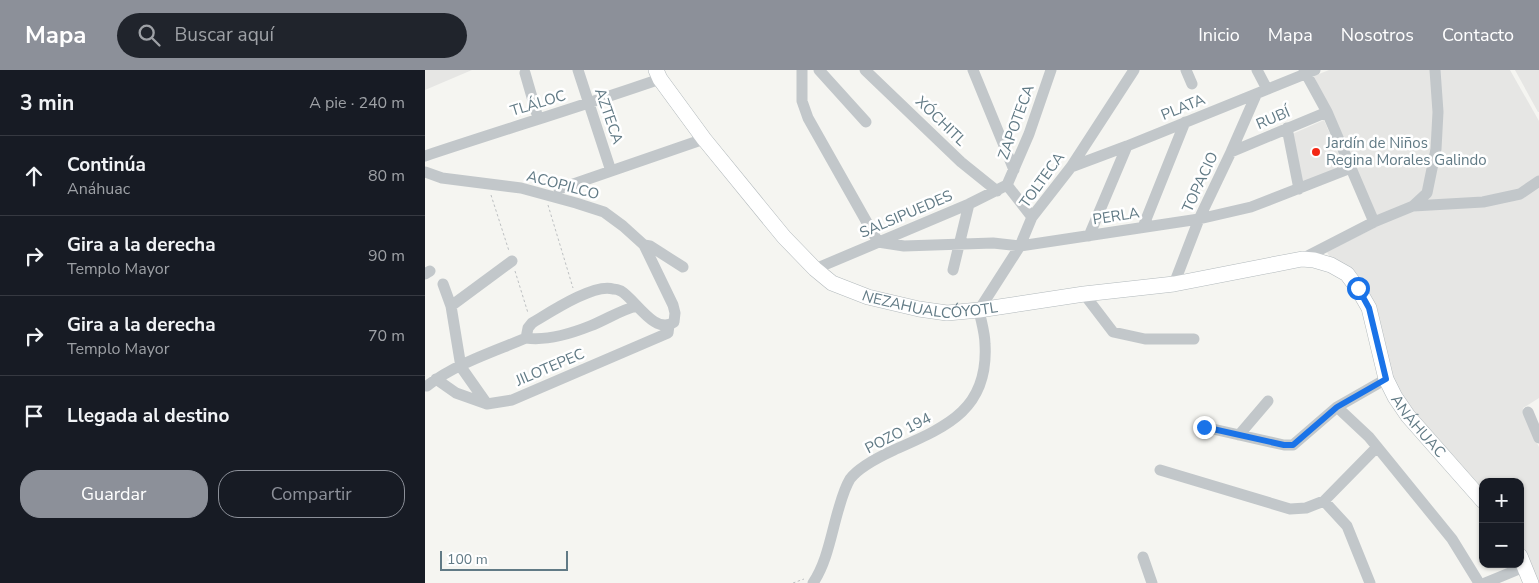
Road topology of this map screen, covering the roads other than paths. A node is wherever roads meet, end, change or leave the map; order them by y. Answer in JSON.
{"nodes":[{"id":1,"x":578,"y":70,"type":"edge"},
{"id":2,"x":802,"y":70,"type":"edge"},
{"id":3,"x":813,"y":70,"type":"edge"},
{"id":4,"x":819,"y":70,"type":"edge"},
{"id":5,"x":865,"y":70,"type":"edge"},
{"id":6,"x":973,"y":70,"type":"edge"},
{"id":7,"x":1051,"y":70,"type":"edge"},
{"id":8,"x":1134,"y":70,"type":"edge"},
{"id":9,"x":1186,"y":70,"type":"edge"},
{"id":10,"x":1257,"y":70,"type":"edge"},
{"id":11,"x":1435,"y":70,"type":"edge"},
{"id":12,"x":1308,"y":71,"type":"edge"},
{"id":13,"x":525,"y":73,"type":"dead end"},
{"id":14,"x":658,"y":74,"type":"edge"},
{"id":15,"x":1192,"y":84,"type":"dead end"},
{"id":16,"x":1267,"y":89,"type":"junction"},
{"id":17,"x":802,"y":91,"type":"junction"},
{"id":18,"x":1257,"y":95,"type":"junction"},
{"id":19,"x":589,"y":104,"type":"junction"},
{"id":20,"x":1327,"y":112,"type":"junction"},
{"id":21,"x":538,"y":118,"type":"junction"},
{"id":22,"x":866,"y":122,"type":"dead end"},
{"id":23,"x":1185,"y":122,"type":"junction"},
{"id":24,"x":1287,"y":128,"type":"junction"},
{"id":25,"x":705,"y":139,"type":"junction"},
{"id":26,"x":1127,"y":146,"type":"junction"},
{"id":27,"x":1231,"y":152,"type":"junction"},
{"id":28,"x":425,"y":156,"type":"edge"},
{"id":29,"x":1071,"y":167,"type":"junction"},
{"id":30,"x":1351,"y":168,"type":"junction"},
{"id":31,"x":1015,"y":170,"type":"junction"},
{"id":32,"x":611,"y":171,"type":"junction"},
{"id":33,"x":425,"y":172,"type":"edge"},
{"id":34,"x":1539,"y":181,"type":"edge"},
{"id":35,"x":1007,"y":185,"type":"junction"},
{"id":36,"x":559,"y":189,"type":"dead end"},
{"id":37,"x":1299,"y":189,"type":"junction"},
{"id":38,"x":997,"y":191,"type":"junction"},
{"id":39,"x":969,"y":204,"type":"junction"},
{"id":40,"x":1413,"y":206,"type":"junction"},
{"id":41,"x":1032,"y":217,"type":"junction"},
{"id":42,"x":1199,"y":219,"type":"junction"},
{"id":43,"x":1374,"y":222,"type":"junction"},
{"id":44,"x":1143,"y":227,"type":"junction"},
{"id":45,"x":1089,"y":236,"type":"junction"},
{"id":46,"x":878,"y":242,"type":"junction"},
{"id":47,"x":644,"y":245,"type":"junction"},
{"id":48,"x":960,"y":245,"type":"junction"},
{"id":49,"x":1020,"y":246,"type":"junction"},
{"id":50,"x":1302,"y":259,"type":"junction"},
{"id":51,"x":512,"y":261,"type":"dead end"},
{"id":52,"x":683,"y":268,"type":"dead end"},
{"id":53,"x":815,"y":269,"type":"junction"},
{"id":54,"x":953,"y":270,"type":"dead end"},
{"id":55,"x":443,"y":284,"type":"dead end"},
{"id":56,"x":1174,"y":284,"type":"junction"},
{"id":57,"x":1084,"y":294,"type":"junction"},
{"id":58,"x":451,"y":306,"type":"junction"},
{"id":59,"x":637,"y":306,"type":"junction"},
{"id":60,"x":979,"y":310,"type":"junction"},
{"id":61,"x":669,"y":325,"type":"junction"},
{"id":62,"x":525,"y":338,"type":"junction"},
{"id":63,"x":1193,"y":339,"type":"dead end"},
{"id":64,"x":461,"y":367,"type":"junction"},
{"id":65,"x":1386,"y":379,"type":"junction"},
{"id":66,"x":1268,"y":401,"type":"dead end"},
{"id":67,"x":487,"y":404,"type":"junction"},
{"id":68,"x":1337,"y":407,"type":"junction"},
{"id":69,"x":1528,"y":412,"type":"dead end"},
{"id":70,"x":1204,"y":427,"type":"dead end"},
{"id":71,"x":1239,"y":435,"type":"junction"},
{"id":72,"x":1539,"y":438,"type":"edge"},
{"id":73,"x":1377,"y":447,"type":"junction"},
{"id":74,"x":1160,"y":470,"type":"dead end"},
{"id":75,"x":1479,"y":496,"type":"edge"},
{"id":76,"x":1324,"y":502,"type":"junction"},
{"id":77,"x":1143,"y":557,"type":"dead end"},
{"id":78,"x":1524,"y":567,"type":"edge"},
{"id":79,"x":1511,"y":568,"type":"edge"},
{"id":80,"x":813,"y":583,"type":"edge"},
{"id":81,"x":1153,"y":583,"type":"edge"},
{"id":82,"x":1370,"y":583,"type":"edge"},
{"id":83,"x":1479,"y":583,"type":"edge"},
{"id":84,"x":1485,"y":583,"type":"edge"},
{"id":85,"x":1531,"y":583,"type":"edge"}],
"edges":[{"from":1,"to":19,"type":"street","name":"AZTECA"},
{"from":2,"to":17,"type":"street"},
{"from":3,"to":17,"type":"street"},
{"from":4,"to":22,"type":"street"},
{"from":5,"to":38,"type":"street","name":"XÓCHITL"},
{"from":6,"to":31,"type":"street"},
{"from":7,"to":31,"type":"street","name":"ZAPOTECA"},
{"from":8,"to":29,"type":"street","name":"TOLTECA"},
{"from":9,"to":15,"type":"street"},
{"from":10,"to":16,"type":"street"},
{"from":11,"to":40,"type":"street"},
{"from":12,"to":16,"type":"street","name":"PLATA"},
{"from":12,"to":20,"type":"street"},
{"from":13,"to":21,"type":"street"},
{"from":14,"to":19,"type":"street","name":"TLÁLOC"},
{"from":14,"to":25,"type":"main road","name":"NEZAHUALCÓYOTL"},
{"from":16,"to":18,"type":"street","name":"PLATA"},
{"from":17,"to":46,"type":"street"},
{"from":18,"to":23,"type":"street","name":"PLATA"},
{"from":18,"to":27,"type":"street","name":"TOPACIO"},
{"from":19,"to":21,"type":"street","name":"TLÁLOC"},
{"from":19,"to":32,"type":"street","name":"AZTECA"},
{"from":20,"to":24,"type":"street","name":"RUBÍ"},
{"from":20,"to":30,"type":"street"},
{"from":21,"to":28,"type":"street","name":"TLÁLOC"},
{"from":23,"to":26,"type":"street","name":"PLATA"},
{"from":23,"to":44,"type":"street"},
{"from":24,"to":27,"type":"street","name":"RUBÍ"},
{"from":24,"to":37,"type":"street"},
{"from":25,"to":32,"type":"street"},
{"from":25,"to":53,"type":"main road","name":"NEZAHUALCÓYOTL"},
{"from":26,"to":29,"type":"street","name":"PLATA"},
{"from":26,"to":45,"type":"street"},
{"from":27,"to":42,"type":"street","name":"TOPACIO"},
{"from":29,"to":41,"type":"street","name":"TOLTECA"},
{"from":30,"to":37,"type":"street","name":"PERLA"},
{"from":30,"to":43,"type":"street"},
{"from":31,"to":35,"type":"street","name":"ZAPOTECA"},
{"from":32,"to":36,"type":"street"},
{"from":33,"to":47,"type":"street","name":"ACOPILCO"},
{"from":34,"to":40,"type":"street"},
{"from":35,"to":38,"type":"street","name":"SALSIPUEDES"},
{"from":35,"to":41,"type":"street"},
{"from":37,"to":42,"type":"street","name":"PERLA"},
{"from":38,"to":39,"type":"street","name":"SALSIPUEDES"},
{"from":39,"to":46,"type":"street","name":"SALSIPUEDES"},
{"from":39,"to":48,"type":"street"},
{"from":40,"to":43,"type":"street"},
{"from":41,"to":49,"type":"street","name":"TOLTECA"},
{"from":42,"to":44,"type":"street","name":"PERLA"},
{"from":42,"to":56,"type":"street","name":"TOPACIO"},
{"from":43,"to":50,"type":"street"},
{"from":44,"to":45,"type":"street","name":"PERLA"},
{"from":45,"to":49,"type":"street","name":"PERLA"},
{"from":46,"to":48,"type":"street","name":"PERLA"},
{"from":46,"to":53,"type":"street","name":"SALSIPUEDES"},
{"from":47,"to":52,"type":"street"},
{"from":47,"to":61,"type":"street","name":"ACOPILCO"},
{"from":48,"to":49,"type":"street","name":"PERLA"},
{"from":48,"to":54,"type":"street"},
{"from":49,"to":60,"type":"street","name":"TOLTECA"},
{"from":50,"to":56,"type":"main road","name":"NEZAHUALCÓYOTL"},
{"from":50,"to":65,"type":"main road","name":"ANÁHUAC"},
{"from":51,"to":58,"type":"street"},
{"from":53,"to":60,"type":"main road","name":"NEZAHUALCÓYOTL"},
{"from":55,"to":58,"type":"street"},
{"from":56,"to":57,"type":"main road","name":"NEZAHUALCÓYOTL"},
{"from":57,"to":60,"type":"main road","name":"NEZAHUALCÓYOTL"},
{"from":57,"to":63,"type":"street"},
{"from":58,"to":64,"type":"street"},
{"from":59,"to":61,"type":"street"},
{"from":59,"to":62,"type":"street"},
{"from":59,"to":62,"type":"street"},
{"from":60,"to":80,"type":"street","name":"POZO 194"},
{"from":61,"to":67,"type":"street","name":"JILOTEPEC"},
{"from":62,"to":64,"type":"street"},
{"from":64,"to":67,"type":"street"},
{"from":64,"to":67,"type":"street","name":"JILOTEPEC"},
{"from":65,"to":68,"type":"street"},
{"from":65,"to":75,"type":"main road","name":"ANÁHUAC"},
{"from":66,"to":71,"type":"street"},
{"from":68,"to":71,"type":"street"},
{"from":68,"to":73,"type":"street"},
{"from":69,"to":72,"type":"street"},
{"from":70,"to":71,"type":"street"},
{"from":73,"to":76,"type":"street"},
{"from":73,"to":83,"type":"street"},
{"from":74,"to":76,"type":"street"},
{"from":76,"to":82,"type":"street"},
{"from":77,"to":81,"type":"street"},
{"from":78,"to":85,"type":"main road"},
{"from":79,"to":84,"type":"street"}]}
